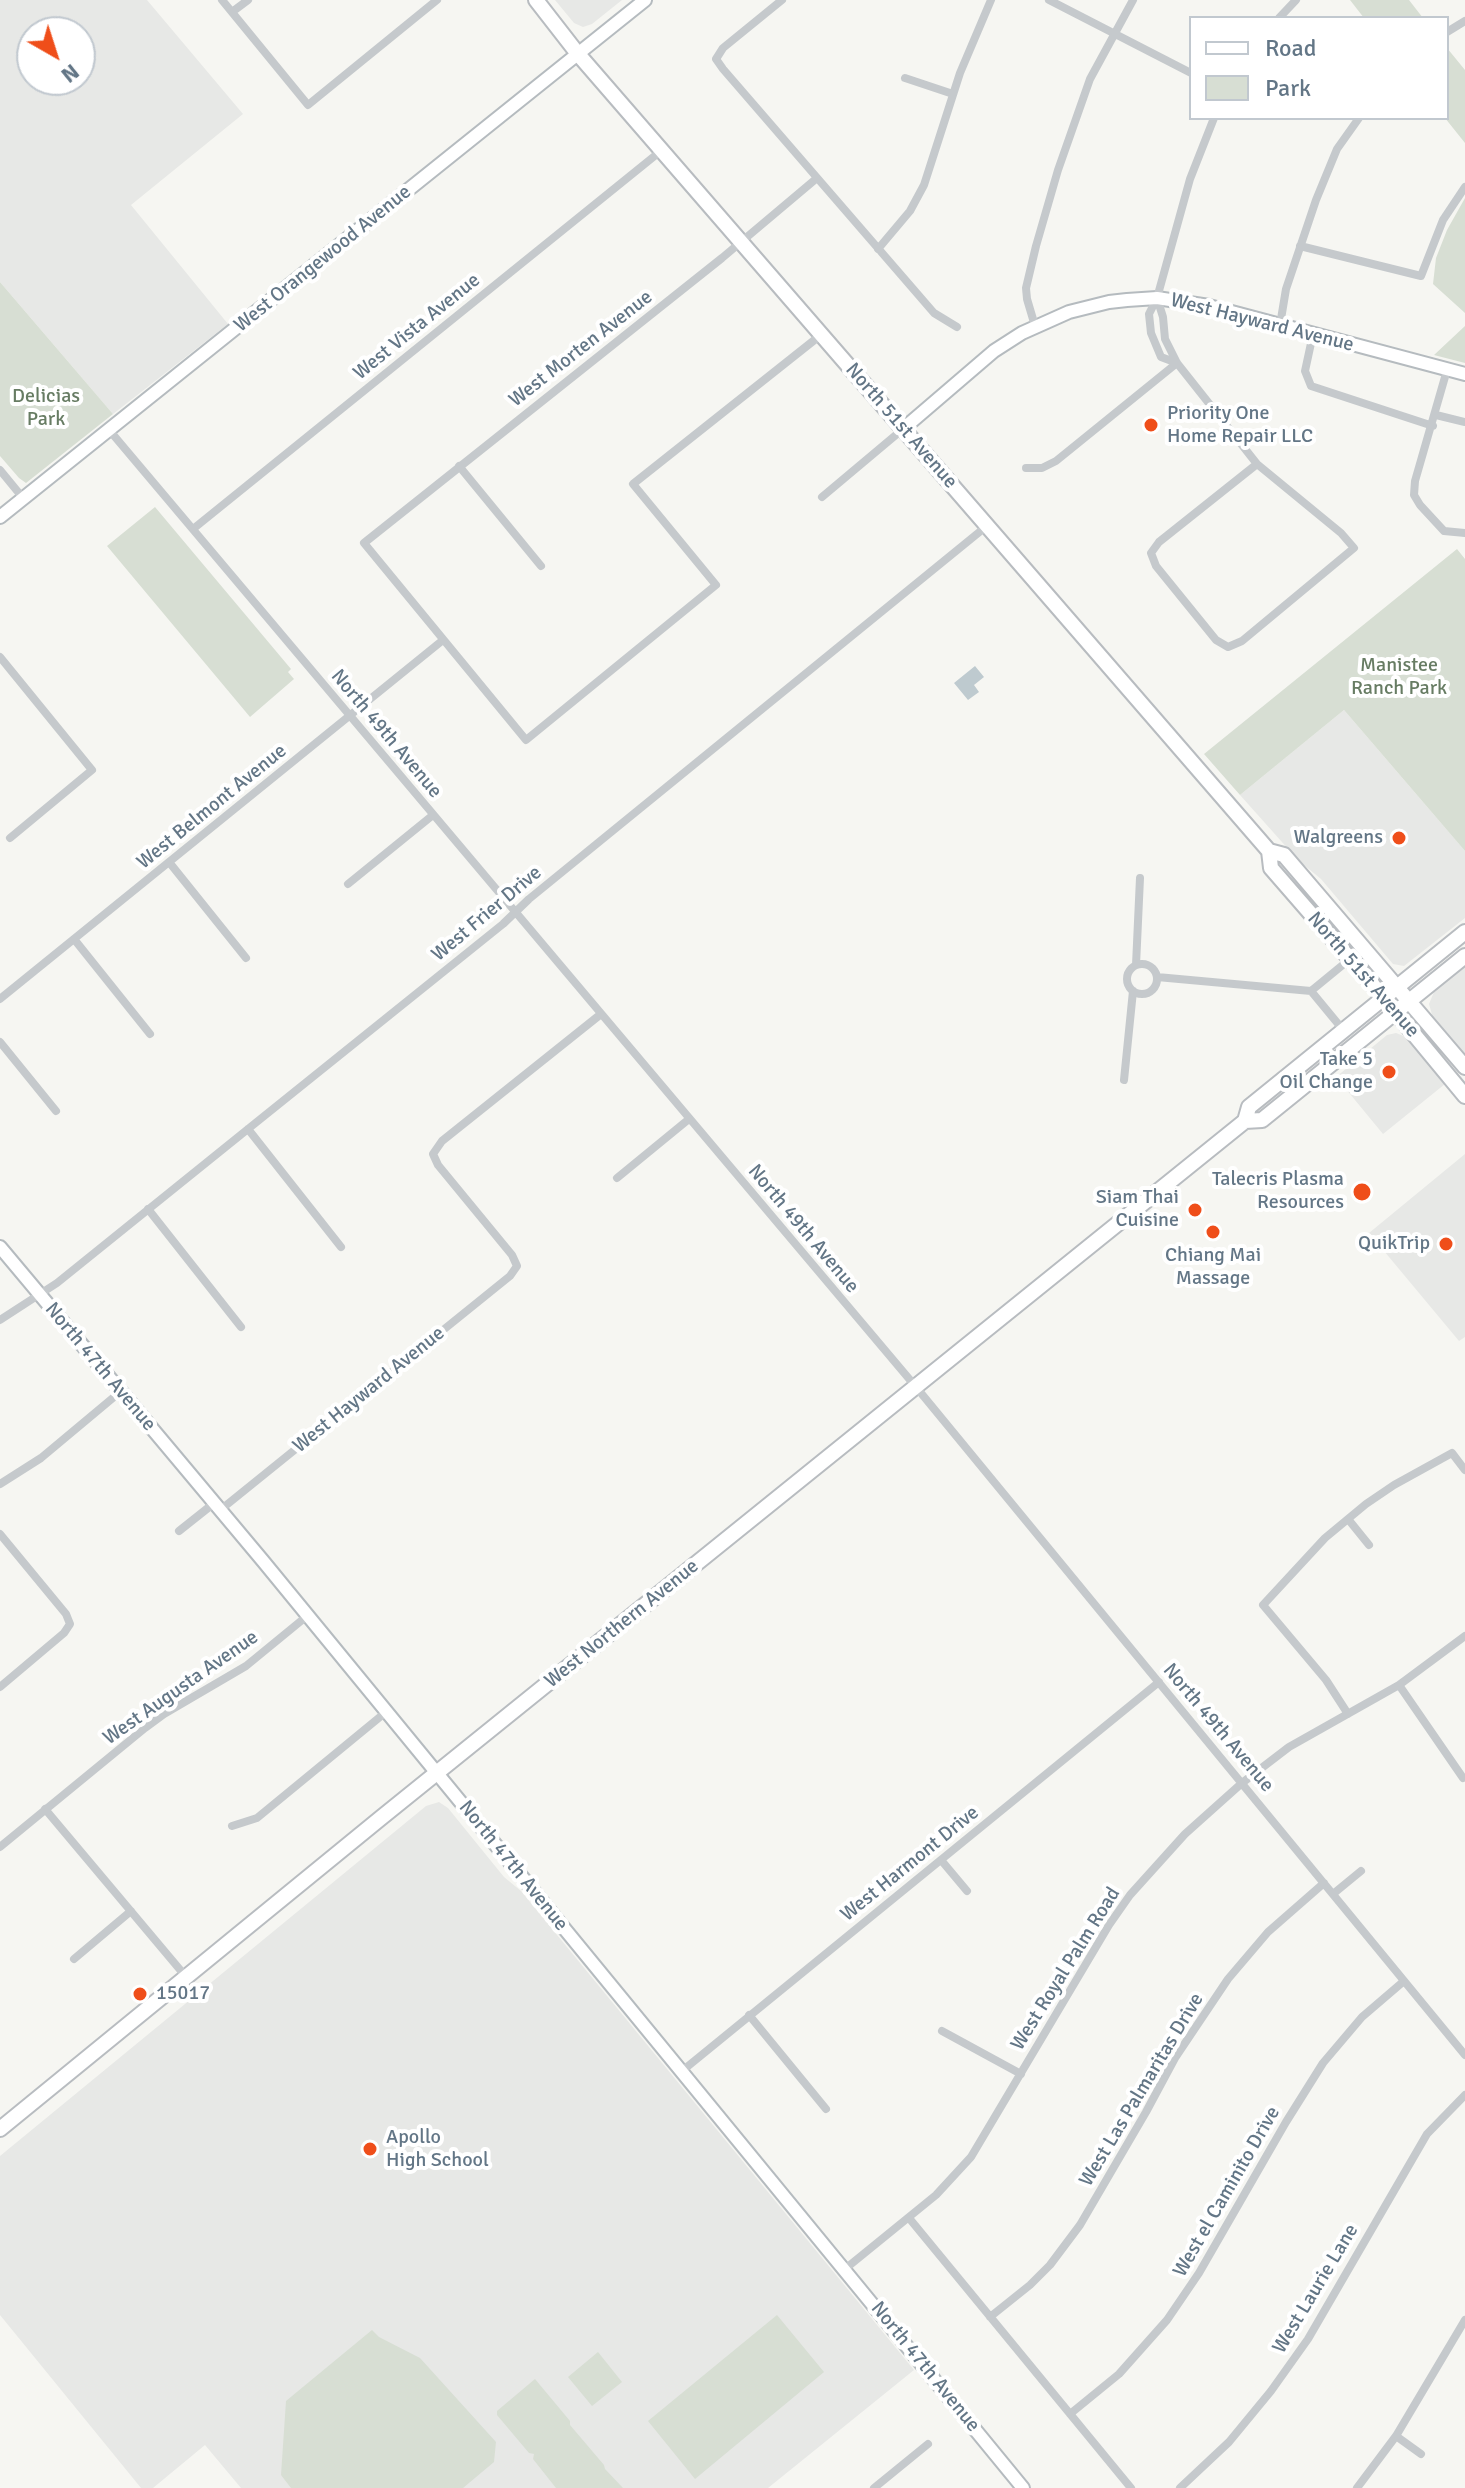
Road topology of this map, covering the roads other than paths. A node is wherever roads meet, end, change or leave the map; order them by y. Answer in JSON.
{"nodes":[{"id":1,"x":222,"y":0,"type":"edge"},
{"id":2,"x":248,"y":0,"type":"edge"},
{"id":3,"x":437,"y":0,"type":"edge"},
{"id":4,"x":536,"y":0,"type":"edge"},
{"id":5,"x":645,"y":0,"type":"edge"},
{"id":6,"x":782,"y":0,"type":"edge"},
{"id":7,"x":991,"y":0,"type":"edge"},
{"id":8,"x":1049,"y":0,"type":"edge"},
{"id":9,"x":1133,"y":0,"type":"edge"},
{"id":10,"x":1296,"y":0,"type":"edge"},
{"id":11,"x":232,"y":12,"type":"junction"},
{"id":12,"x":1281,"y":16,"type":"edge"},
{"id":13,"x":1113,"y":35,"type":"junction"},
{"id":14,"x":578,"y":54,"type":"junction"},
{"id":15,"x":1189,"y":72,"type":"edge"},
{"id":16,"x":905,"y":78,"type":"dead end"},
{"id":17,"x":953,"y":94,"type":"junction"},
{"id":18,"x":1213,"y":120,"type":"edge"},
{"id":19,"x":1358,"y":120,"type":"edge"},
{"id":20,"x":662,"y":150,"type":"junction"},
{"id":21,"x":817,"y":178,"type":"junction"},
{"id":22,"x":1465,"y":187,"type":"edge"},
{"id":23,"x":742,"y":241,"type":"junction"},
{"id":24,"x":1300,"y":246,"type":"junction"},
{"id":25,"x":878,"y":249,"type":"junction"},
{"id":26,"x":1157,"y":298,"type":"junction"},
{"id":27,"x":1280,"y":325,"type":"junction"},
{"id":28,"x":1035,"y":326,"type":"junction"},
{"id":29,"x":957,"y":327,"type":"dead end"},
{"id":30,"x":822,"y":334,"type":"junction"},
{"id":31,"x":1313,"y":334,"type":"junction"},
{"id":32,"x":1177,"y":363,"type":"junction"},
{"id":33,"x":1447,"y":370,"type":"junction"},
{"id":34,"x":1465,"y":374,"type":"edge"},
{"id":35,"x":1436,"y":415,"type":"junction"},
{"id":36,"x":1465,"y":422,"type":"edge"},
{"id":37,"x":1433,"y":426,"type":"junction"},
{"id":38,"x":903,"y":429,"type":"junction"},
{"id":39,"x":110,"y":431,"type":"junction"},
{"id":40,"x":1257,"y":464,"type":"junction"},
{"id":41,"x":459,"y":466,"type":"junction"},
{"id":42,"x":1026,"y":468,"type":"dead end"},
{"id":43,"x":0,"y":470,"type":"edge"},
{"id":44,"x":822,"y":497,"type":"dead end"},
{"id":45,"x":23,"y":498,"type":"junction"},
{"id":46,"x":0,"y":517,"type":"edge"},
{"id":47,"x":988,"y":525,"type":"junction"},
{"id":48,"x":193,"y":529,"type":"junction"},
{"id":49,"x":1465,"y":533,"type":"edge"},
{"id":50,"x":541,"y":566,"type":"dead end"},
{"id":51,"x":443,"y":640,"type":"junction"},
{"id":52,"x":0,"y":657,"type":"edge"},
{"id":53,"x":350,"y":716,"type":"junction"},
{"id":54,"x":433,"y":815,"type":"junction"},
{"id":55,"x":10,"y":838,"type":"dead end"},
{"id":56,"x":1269,"y":851,"type":"junction"},
{"id":57,"x":169,"y":862,"type":"junction"},
{"id":58,"x":1140,"y":878,"type":"dead end"},
{"id":59,"x":348,"y":884,"type":"dead end"},
{"id":60,"x":515,"y":913,"type":"junction"},
{"id":61,"x":1465,"y":932,"type":"edge"},
{"id":62,"x":74,"y":939,"type":"junction"},
{"id":63,"x":1465,"y":956,"type":"edge"},
{"id":64,"x":246,"y":958,"type":"dead end"},
{"id":65,"x":1350,"y":959,"type":"junction"},
{"id":66,"x":1136,"y":965,"type":"junction"},
{"id":67,"x":1157,"y":977,"type":"junction"},
{"id":68,"x":1398,"y":986,"type":"junction"},
{"id":69,"x":1133,"y":991,"type":"junction"},
{"id":70,"x":1311,"y":991,"type":"junction"},
{"id":71,"x":1384,"y":998,"type":"junction"},
{"id":72,"x":0,"y":999,"type":"edge"},
{"id":73,"x":1410,"y":1001,"type":"junction"},
{"id":74,"x":1396,"y":1012,"type":"junction"},
{"id":75,"x":601,"y":1014,"type":"junction"},
{"id":76,"x":1344,"y":1031,"type":"junction"},
{"id":77,"x":150,"y":1034,"type":"dead end"},
{"id":78,"x":0,"y":1042,"type":"edge"},
{"id":79,"x":1465,"y":1067,"type":"edge"},
{"id":80,"x":1124,"y":1080,"type":"dead end"},
{"id":81,"x":1465,"y":1096,"type":"edge"},
{"id":82,"x":56,"y":1111,"type":"dead end"},
{"id":83,"x":689,"y":1119,"type":"junction"},
{"id":84,"x":1245,"y":1121,"type":"junction"},
{"id":85,"x":248,"y":1129,"type":"junction"},
{"id":86,"x":617,"y":1178,"type":"dead end"},
{"id":87,"x":148,"y":1209,"type":"junction"},
{"id":88,"x":0,"y":1247,"type":"edge"},
{"id":89,"x":341,"y":1247,"type":"dead end"},
{"id":90,"x":39,"y":1294,"type":"junction"},
{"id":91,"x":0,"y":1320,"type":"edge"},
{"id":92,"x":241,"y":1327,"type":"dead end"},
{"id":93,"x":916,"y":1387,"type":"junction"},
{"id":94,"x":120,"y":1392,"type":"junction"},
{"id":95,"x":1465,"y":1470,"type":"edge"},
{"id":96,"x":0,"y":1484,"type":"edge"},
{"id":97,"x":216,"y":1507,"type":"junction"},
{"id":98,"x":1348,"y":1519,"type":"junction"},
{"id":99,"x":179,"y":1531,"type":"dead end"},
{"id":100,"x":0,"y":1534,"type":"edge"},
{"id":101,"x":1369,"y":1545,"type":"dead end"},
{"id":102,"x":307,"y":1616,"type":"junction"},
{"id":103,"x":1465,"y":1636,"type":"edge"},
{"id":104,"x":1159,"y":1682,"type":"junction"},
{"id":105,"x":1399,"y":1685,"type":"junction"},
{"id":106,"x":0,"y":1687,"type":"edge"},
{"id":107,"x":386,"y":1712,"type":"junction"},
{"id":108,"x":1348,"y":1714,"type":"junction"},
{"id":109,"x":437,"y":1773,"type":"junction"},
{"id":110,"x":1463,"y":1778,"type":"edge"},
{"id":111,"x":1242,"y":1783,"type":"junction"},
{"id":112,"x":45,"y":1809,"type":"junction"},
{"id":113,"x":232,"y":1826,"type":"dead end"},
{"id":114,"x":0,"y":1847,"type":"edge"},
{"id":115,"x":941,"y":1860,"type":"junction"},
{"id":116,"x":1361,"y":1871,"type":"dead end"},
{"id":117,"x":1324,"y":1883,"type":"junction"},
{"id":118,"x":967,"y":1891,"type":"dead end"},
{"id":119,"x":1333,"y":1894,"type":"junction"},
{"id":120,"x":131,"y":1911,"type":"junction"},
{"id":121,"x":74,"y":1959,"type":"dead end"},
{"id":122,"x":187,"y":1978,"type":"junction"},
{"id":123,"x":1404,"y":1981,"type":"junction"},
{"id":124,"x":749,"y":2015,"type":"junction"},
{"id":125,"x":942,"y":2031,"type":"dead end"},
{"id":126,"x":1465,"y":2055,"type":"edge"},
{"id":127,"x":682,"y":2071,"type":"junction"},
{"id":128,"x":1021,"y":2074,"type":"junction"},
{"id":129,"x":1465,"y":2095,"type":"edge"},
{"id":130,"x":826,"y":2109,"type":"dead end"},
{"id":131,"x":0,"y":2129,"type":"edge"},
{"id":132,"x":909,"y":2218,"type":"junction"},
{"id":133,"x":845,"y":2269,"type":"junction"},
{"id":134,"x":990,"y":2317,"type":"junction"},
{"id":135,"x":1465,"y":2320,"type":"edge"},
{"id":136,"x":1070,"y":2414,"type":"junction"},
{"id":137,"x":1396,"y":2436,"type":"junction"},
{"id":138,"x":928,"y":2444,"type":"dead end"},
{"id":139,"x":1421,"y":2454,"type":"dead end"},
{"id":140,"x":874,"y":2488,"type":"edge"},
{"id":141,"x":1023,"y":2488,"type":"edge"},
{"id":142,"x":1131,"y":2488,"type":"edge"},
{"id":143,"x":1180,"y":2488,"type":"edge"},
{"id":144,"x":1357,"y":2488,"type":"edge"}],
"edges":[{"from":1,"to":11,"type":"street"},
{"from":2,"to":11,"type":"street"},
{"from":3,"to":11,"type":"street"},
{"from":4,"to":14,"type":"main road","name":"North 51st Avenue"},
{"from":5,"to":14,"type":"street","name":"West Orangewood Avenue"},
{"from":6,"to":21,"type":"street"},
{"from":7,"to":17,"type":"street"},
{"from":8,"to":13,"type":"street"},
{"from":9,"to":13,"type":"street"},
{"from":10,"to":12,"type":"street"},
{"from":13,"to":15,"type":"street"},
{"from":13,"to":28,"type":"street"},
{"from":14,"to":20,"type":"main road","name":"North 51st Avenue"},
{"from":14,"to":39,"type":"street","name":"West Orangewood Avenue"},
{"from":16,"to":17,"type":"street"},
{"from":17,"to":25,"type":"street"},
{"from":18,"to":26,"type":"street"},
{"from":19,"to":24,"type":"street"},
{"from":20,"to":23,"type":"main road","name":"North 51st Avenue"},
{"from":20,"to":48,"type":"street","name":"West Vista Avenue"},
{"from":21,"to":23,"type":"street","name":"West Morten Avenue"},
{"from":21,"to":25,"type":"street"},
{"from":22,"to":24,"type":"street"},
{"from":23,"to":30,"type":"main road","name":"North 51st Avenue"},
{"from":23,"to":41,"type":"street","name":"West Morten Avenue"},
{"from":24,"to":27,"type":"street"},
{"from":25,"to":29,"type":"street"},
{"from":26,"to":27,"type":"street","name":"West Hayward Avenue"},
{"from":26,"to":28,"type":"street","name":"West Hayward Avenue"},
{"from":26,"to":32,"type":"street"},
{"from":26,"to":32,"type":"street"},
{"from":27,"to":31,"type":"street","name":"West Hayward Avenue"},
{"from":28,"to":38,"type":"street","name":"West Hayward Avenue"},
{"from":30,"to":38,"type":"main road","name":"North 51st Avenue"},
{"from":30,"to":51,"type":"street"},
{"from":31,"to":33,"type":"street","name":"West Hayward Avenue"},
{"from":31,"to":37,"type":"street"},
{"from":32,"to":40,"type":"street"},
{"from":32,"to":42,"type":"street"},
{"from":33,"to":34,"type":"street","name":"West Hayward Avenue"},
{"from":33,"to":35,"type":"street"},
{"from":35,"to":36,"type":"street"},
{"from":35,"to":37,"type":"street"},
{"from":37,"to":49,"type":"street"},
{"from":38,"to":44,"type":"street"},
{"from":38,"to":47,"type":"main road","name":"North 51st Avenue"},
{"from":39,"to":45,"type":"street","name":"West Orangewood Avenue"},
{"from":39,"to":48,"type":"street","name":"North 49th Avenue"},
{"from":40,"to":40,"type":"street"},
{"from":41,"to":50,"type":"street"},
{"from":41,"to":51,"type":"street","name":"West Morten Avenue"},
{"from":43,"to":45,"type":"street"},
{"from":45,"to":46,"type":"street","name":"West Orangewood Avenue"},
{"from":47,"to":56,"type":"main road","name":"North 51st Avenue"},
{"from":47,"to":60,"type":"street","name":"West Frier Drive"},
{"from":48,"to":53,"type":"street","name":"North 49th Avenue"},
{"from":51,"to":53,"type":"street","name":"West Belmont Avenue"},
{"from":52,"to":55,"type":"street"},
{"from":53,"to":54,"type":"street","name":"North 49th Avenue"},
{"from":53,"to":57,"type":"street","name":"West Belmont Avenue"},
{"from":54,"to":59,"type":"street"},
{"from":54,"to":60,"type":"street","name":"North 49th Avenue"},
{"from":56,"to":65,"type":"main road","name":"North 51st Avenue"},
{"from":56,"to":68,"type":"main road","name":"North 51st Avenue"},
{"from":57,"to":62,"type":"street","name":"West Belmont Avenue"},
{"from":57,"to":64,"type":"street"},
{"from":58,"to":66,"type":"street"},
{"from":60,"to":75,"type":"street","name":"North 49th Avenue"},
{"from":60,"to":85,"type":"street","name":"West Frier Drive"},
{"from":61,"to":68,"type":"main road","name":"West Northern Avenue"},
{"from":62,"to":72,"type":"street","name":"West Belmont Avenue"},
{"from":62,"to":77,"type":"street"},
{"from":63,"to":73,"type":"main road","name":"West Northern Avenue"},
{"from":65,"to":70,"type":"street"},
{"from":65,"to":71,"type":"main road","name":"North 51st Avenue"},
{"from":66,"to":67,"type":"street"},
{"from":66,"to":69,"type":"street"},
{"from":67,"to":69,"type":"street"},
{"from":67,"to":70,"type":"street"},
{"from":68,"to":71,"type":"main road","name":"West Northern Avenue"},
{"from":68,"to":73,"type":"main road","name":"North 51st Avenue"},
{"from":69,"to":80,"type":"street"},
{"from":70,"to":76,"type":"street"},
{"from":71,"to":74,"type":"main road","name":"North 51st Avenue"},
{"from":71,"to":76,"type":"main road","name":"West Northern Avenue"},
{"from":73,"to":74,"type":"main road","name":"West Northern Avenue"},
{"from":73,"to":79,"type":"main road","name":"North 51st Avenue"},
{"from":74,"to":81,"type":"main road","name":"North 51st Avenue"},
{"from":74,"to":84,"type":"main road","name":"West Northern Avenue"},
{"from":75,"to":83,"type":"street","name":"North 49th Avenue"},
{"from":75,"to":97,"type":"street","name":"West Hayward Avenue"},
{"from":76,"to":84,"type":"main road","name":"West Northern Avenue"},
{"from":78,"to":82,"type":"street"},
{"from":83,"to":86,"type":"street"},
{"from":83,"to":93,"type":"street","name":"North 49th Avenue"},
{"from":84,"to":93,"type":"main road","name":"West Northern Avenue"},
{"from":85,"to":87,"type":"street","name":"West Frier Drive"},
{"from":85,"to":89,"type":"street"},
{"from":87,"to":90,"type":"street","name":"West Frier Drive"},
{"from":87,"to":92,"type":"street"},
{"from":88,"to":90,"type":"street","name":"North 47th Avenue"},
{"from":90,"to":91,"type":"street","name":"West Frier Drive"},
{"from":90,"to":94,"type":"street","name":"North 47th Avenue"},
{"from":93,"to":104,"type":"street","name":"North 49th Avenue"},
{"from":93,"to":109,"type":"main road","name":"West Northern Avenue"},
{"from":94,"to":96,"type":"street"},
{"from":94,"to":97,"type":"street","name":"North 47th Avenue"},
{"from":95,"to":98,"type":"street"},
{"from":97,"to":99,"type":"street","name":"West Hayward Avenue"},
{"from":97,"to":102,"type":"street","name":"North 47th Avenue"},
{"from":98,"to":101,"type":"street"},
{"from":98,"to":108,"type":"street"},
{"from":100,"to":106,"type":"street"},
{"from":102,"to":107,"type":"street","name":"North 47th Avenue"},
{"from":102,"to":112,"type":"street","name":"West Augusta Avenue"},
{"from":103,"to":105,"type":"street","name":"West Royal Palm Road"},
{"from":104,"to":111,"type":"street","name":"North 49th Avenue"},
{"from":104,"to":115,"type":"street","name":"West Harmont Drive"},
{"from":105,"to":108,"type":"street","name":"West Royal Palm Road"},
{"from":105,"to":110,"type":"street"},
{"from":107,"to":109,"type":"street","name":"North 47th Avenue"},
{"from":107,"to":113,"type":"street"},
{"from":108,"to":111,"type":"street","name":"West Royal Palm Road"},
{"from":109,"to":122,"type":"main road","name":"West Northern Avenue"},
{"from":109,"to":127,"type":"street","name":"North 47th Avenue"},
{"from":111,"to":117,"type":"street","name":"North 49th Avenue"},
{"from":111,"to":128,"type":"street","name":"West Royal Palm Road"},
{"from":112,"to":114,"type":"street","name":"West Augusta Avenue"},
{"from":112,"to":120,"type":"street"},
{"from":115,"to":118,"type":"street"},
{"from":115,"to":124,"type":"street","name":"West Harmont Drive"},
{"from":116,"to":119,"type":"street"},
{"from":117,"to":119,"type":"street","name":"North 49th Avenue"},
{"from":117,"to":134,"type":"street","name":"West Las Palmaritas Drive"},
{"from":119,"to":123,"type":"street","name":"North 49th Avenue"},
{"from":120,"to":121,"type":"street"},
{"from":120,"to":122,"type":"street"},
{"from":122,"to":131,"type":"main road","name":"West Northern Avenue"},
{"from":123,"to":126,"type":"street","name":"North 49th Avenue"},
{"from":123,"to":136,"type":"street","name":"West el Caminito Drive"},
{"from":124,"to":127,"type":"street","name":"West Harmont Drive"},
{"from":124,"to":130,"type":"street"},
{"from":125,"to":128,"type":"street"},
{"from":127,"to":133,"type":"street","name":"North 47th Avenue"},
{"from":128,"to":132,"type":"street","name":"West Royal Palm Road"},
{"from":129,"to":143,"type":"street","name":"West Laurie Lane"},
{"from":132,"to":133,"type":"street","name":"West Royal Palm Road"},
{"from":132,"to":134,"type":"street"},
{"from":133,"to":141,"type":"street","name":"North 47th Avenue"},
{"from":134,"to":136,"type":"street"},
{"from":135,"to":137,"type":"street"},
{"from":136,"to":142,"type":"street"},
{"from":137,"to":139,"type":"street"},
{"from":137,"to":144,"type":"street"},
{"from":138,"to":140,"type":"street"}]}
